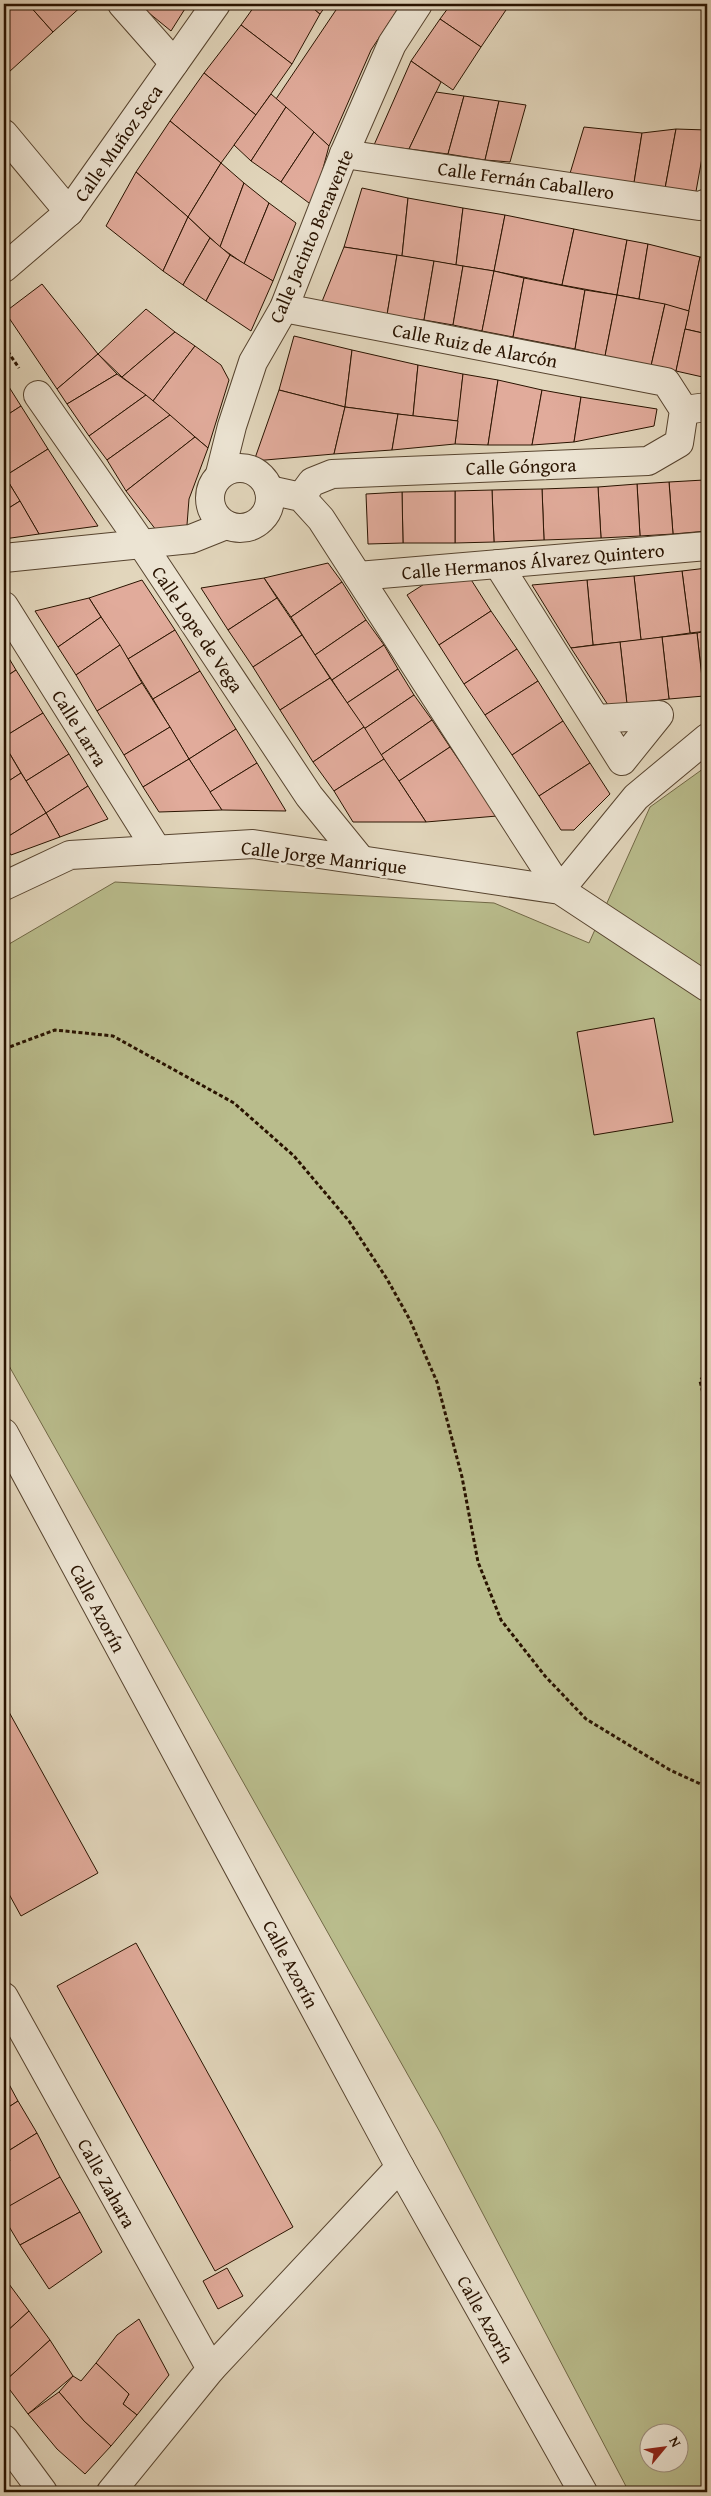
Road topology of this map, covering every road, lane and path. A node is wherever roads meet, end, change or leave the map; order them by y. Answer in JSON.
{"nodes":[{"id":1,"x":122,"y":4,"type":"edge"},
{"id":2,"x":216,"y":4,"type":"edge"},
{"id":3,"x":418,"y":4,"type":"edge"},
{"id":4,"x":174,"y":63,"type":"junction"},
{"id":5,"x":4,"y":134,"type":"edge"},
{"id":6,"x":344,"y":154,"type":"junction"},
{"id":7,"x":707,"y":203,"type":"edge"},
{"id":8,"x":69,"y":212,"type":"junction"},
{"id":9,"x":4,"y":268,"type":"edge"},
{"id":10,"x":284,"y":308,"type":"junction"},
{"id":11,"x":666,"y":382,"type":"joint"},
{"id":12,"x":38,"y":395,"type":"dead end"},
{"id":13,"x":696,"y":408,"type":"edge"},
{"id":14,"x":220,"y":474,"type":"junction"},
{"id":15,"x":269,"y":490,"type":"junction"},
{"id":16,"x":301,"y":497,"type":"junction"},
{"id":17,"x":226,"y":525,"type":"junction"},
{"id":18,"x":141,"y":543,"type":"junction"},
{"id":19,"x":707,"y":546,"type":"edge"},
{"id":20,"x":4,"y":558,"type":"edge"},
{"id":21,"x":498,"y":564,"type":"junction"},
{"id":22,"x":358,"y":576,"type":"junction"},
{"id":23,"x":4,"y":606,"type":"edge"},
{"id":24,"x":596,"y":719,"type":"dead end"},
{"id":25,"x":707,"y":738,"type":"edge"},
{"id":26,"x":157,"y":850,"type":"junction"},
{"id":27,"x":361,"y":860,"type":"junction"},
{"id":28,"x":4,"y":886,"type":"edge"},
{"id":29,"x":560,"y":890,"type":"junction"},
{"id":30,"x":707,"y":987,"type":"edge"},
{"id":31,"x":4,"y":1049,"type":"edge"},
{"id":32,"x":707,"y":1371,"type":"edge"},
{"id":33,"x":707,"y":1410,"type":"edge"},
{"id":34,"x":4,"y":1433,"type":"edge"},
{"id":35,"x":707,"y":1787,"type":"edge"},
{"id":36,"x":4,"y":1997,"type":"edge"},
{"id":37,"x":400,"y":2167,"type":"junction"},
{"id":38,"x":211,"y":2369,"type":"junction"},
{"id":39,"x":4,"y":2439,"type":"edge"},
{"id":40,"x":43,"y":2492,"type":"edge"},
{"id":41,"x":111,"y":2492,"type":"edge"},
{"id":42,"x":583,"y":2492,"type":"edge"}],
"edges":[{"from":1,"to":4,"type":"street"},
{"from":2,"to":4,"type":"street","name":"Calle Muñoz Seca"},
{"from":3,"to":6,"type":"street","name":"Calle Jacinto Benavente"},
{"from":4,"to":8,"type":"street","name":"Calle Muñoz Seca"},
{"from":5,"to":8,"type":"street"},
{"from":6,"to":7,"type":"street","name":"Calle Fernán Caballero"},
{"from":6,"to":10,"type":"street","name":"Calle Jacinto Benavente"},
{"from":8,"to":9,"type":"street","name":"Calle Muñoz Seca"},
{"from":10,"to":11,"type":"street","name":"Calle Ruiz de Alarcón"},
{"from":10,"to":14,"type":"street","name":"Calle Jacinto Benavente"},
{"from":11,"to":13,"type":"street","name":"Calle Góngora"},
{"from":12,"to":18,"type":"street","name":"Calle Lope de Vega"},
{"from":13,"to":16,"type":"street","name":"Calle Góngora"},
{"from":14,"to":15,"type":"street"},
{"from":14,"to":17,"type":"street"},
{"from":15,"to":16,"type":"street"},
{"from":15,"to":17,"type":"street"},
{"from":16,"to":22,"type":"street","name":"Calle Jorge Manrique"},
{"from":17,"to":18,"type":"street"},
{"from":18,"to":20,"type":"street"},
{"from":18,"to":27,"type":"street","name":"Calle Lope de Vega"},
{"from":19,"to":21,"type":"street","name":"Calle Hermanos Álvarez Quintero"},
{"from":21,"to":22,"type":"street","name":"Calle Hermanos Álvarez Quintero"},
{"from":21,"to":24,"type":"street"},
{"from":22,"to":29,"type":"street","name":"Calle Jorge Manrique"},
{"from":23,"to":26,"type":"street","name":"Calle Larra"},
{"from":25,"to":29,"type":"street"},
{"from":26,"to":27,"type":"street","name":"Calle Jorge Manrique"},
{"from":26,"to":28,"type":"street","name":"Calle Jorge Manrique"},
{"from":27,"to":29,"type":"street","name":"Calle Jorge Manrique"},
{"from":29,"to":30,"type":"street","name":"Calle Jorge Manrique"},
{"from":31,"to":35,"type":"path"},
{"from":32,"to":33,"type":"path"},
{"from":34,"to":37,"type":"street","name":"Calle Azorín"},
{"from":36,"to":38,"type":"street","name":"Calle Zahara"},
{"from":37,"to":38,"type":"street"},
{"from":37,"to":42,"type":"street","name":"Calle Azorín"},
{"from":38,"to":41,"type":"street"},
{"from":39,"to":40,"type":"street"}]}
